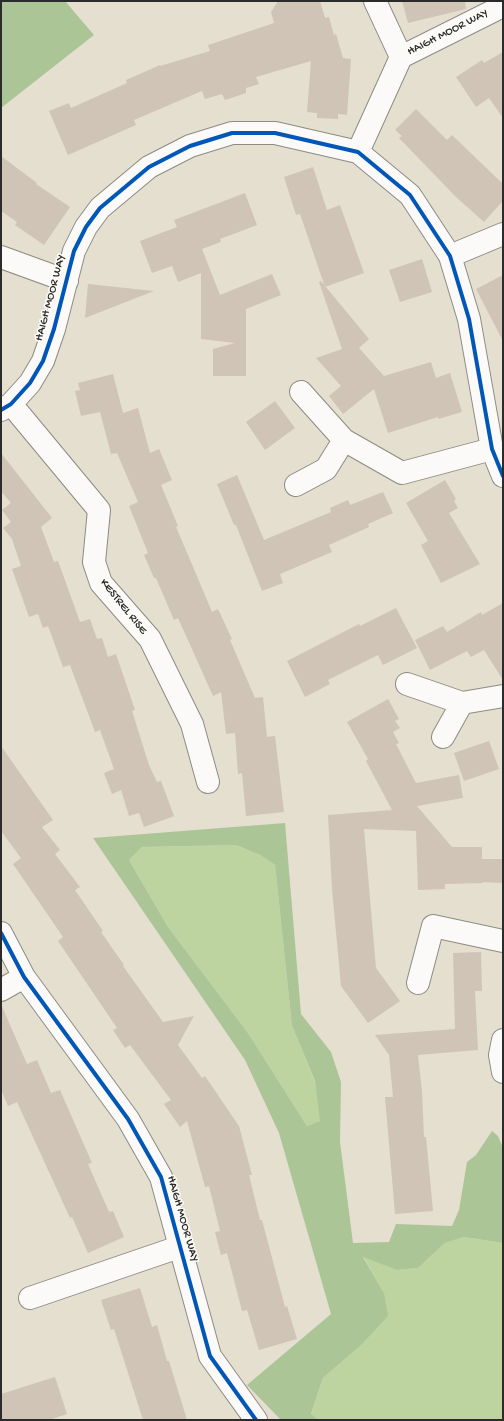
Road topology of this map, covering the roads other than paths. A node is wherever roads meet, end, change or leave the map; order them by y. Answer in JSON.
{"nodes":[{"id":1,"x":375,"y":1,"type":"edge"},
{"id":2,"x":495,"y":10,"type":"dead end"},
{"id":3,"x":401,"y":57,"type":"junction"},
{"id":4,"x":358,"y":152,"type":"junction"},
{"id":5,"x":503,"y":234,"type":"edge"},
{"id":6,"x":450,"y":256,"type":"junction"},
{"id":7,"x":1,"y":257,"type":"edge"},
{"id":8,"x":67,"y":281,"type":"junction"},
{"id":9,"x":301,"y":392,"type":"dead end"},
{"id":10,"x":6,"y":407,"type":"edge"},
{"id":11,"x":344,"y":440,"type":"junction"},
{"id":12,"x":492,"y":449,"type":"junction"},
{"id":13,"x":503,"y":476,"type":"edge"},
{"id":14,"x":296,"y":485,"type":"dead end"},
{"id":15,"x":407,"y":684,"type":"dead end"},
{"id":16,"x":503,"y":696,"type":"edge"},
{"id":17,"x":462,"y":703,"type":"junction"},
{"id":18,"x":443,"y":737,"type":"dead end"},
{"id":19,"x":208,"y":782,"type":"dead end"},
{"id":20,"x":1,"y":933,"type":"edge"},
{"id":21,"x":503,"y":941,"type":"edge"},
{"id":22,"x":24,"y":977,"type":"junction"},
{"id":23,"x":418,"y":983,"type":"dead end"},
{"id":24,"x":1,"y":990,"type":"edge"},
{"id":25,"x":503,"y":1040,"type":"edge"},
{"id":26,"x":503,"y":1072,"type":"edge"},
{"id":27,"x":179,"y":1247,"type":"junction"},
{"id":28,"x":30,"y":1298,"type":"dead end"},
{"id":29,"x":256,"y":1420,"type":"edge"}],
"edges":[{"from":1,"to":3,"type":"street","name":"HAIGH MOOR WAY"},
{"from":2,"to":3,"type":"street","name":"HAIGH MOOR WAY"},
{"from":3,"to":4,"type":"street","name":"HAIGH MOOR WAY"},
{"from":4,"to":6,"type":"street","name":"HAIGH MOOR WAY"},
{"from":4,"to":8,"type":"street","name":"HAIGH MOOR WAY"},
{"from":5,"to":6,"type":"street"},
{"from":6,"to":12,"type":"street","name":"HAIGH MOOR WAY"},
{"from":7,"to":8,"type":"street","name":"HAIGH MOOR WAY"},
{"from":8,"to":10,"type":"street","name":"HAIGH MOOR WAY"},
{"from":9,"to":11,"type":"street"},
{"from":10,"to":19,"type":"street","name":"KESTREL RISE"},
{"from":11,"to":12,"type":"street"},
{"from":11,"to":14,"type":"street"},
{"from":12,"to":13,"type":"street","name":"HAIGH MOOR WAY"},
{"from":15,"to":17,"type":"street"},
{"from":16,"to":17,"type":"street"},
{"from":17,"to":18,"type":"street"},
{"from":20,"to":22,"type":"street","name":"HAIGH MOOR WAY"},
{"from":21,"to":23,"type":"street"},
{"from":22,"to":24,"type":"street"},
{"from":22,"to":27,"type":"street","name":"HAIGH MOOR WAY"},
{"from":25,"to":26,"type":"street"},
{"from":27,"to":28,"type":"street"},
{"from":27,"to":29,"type":"street","name":"HAIGH MOOR WAY"}]}
